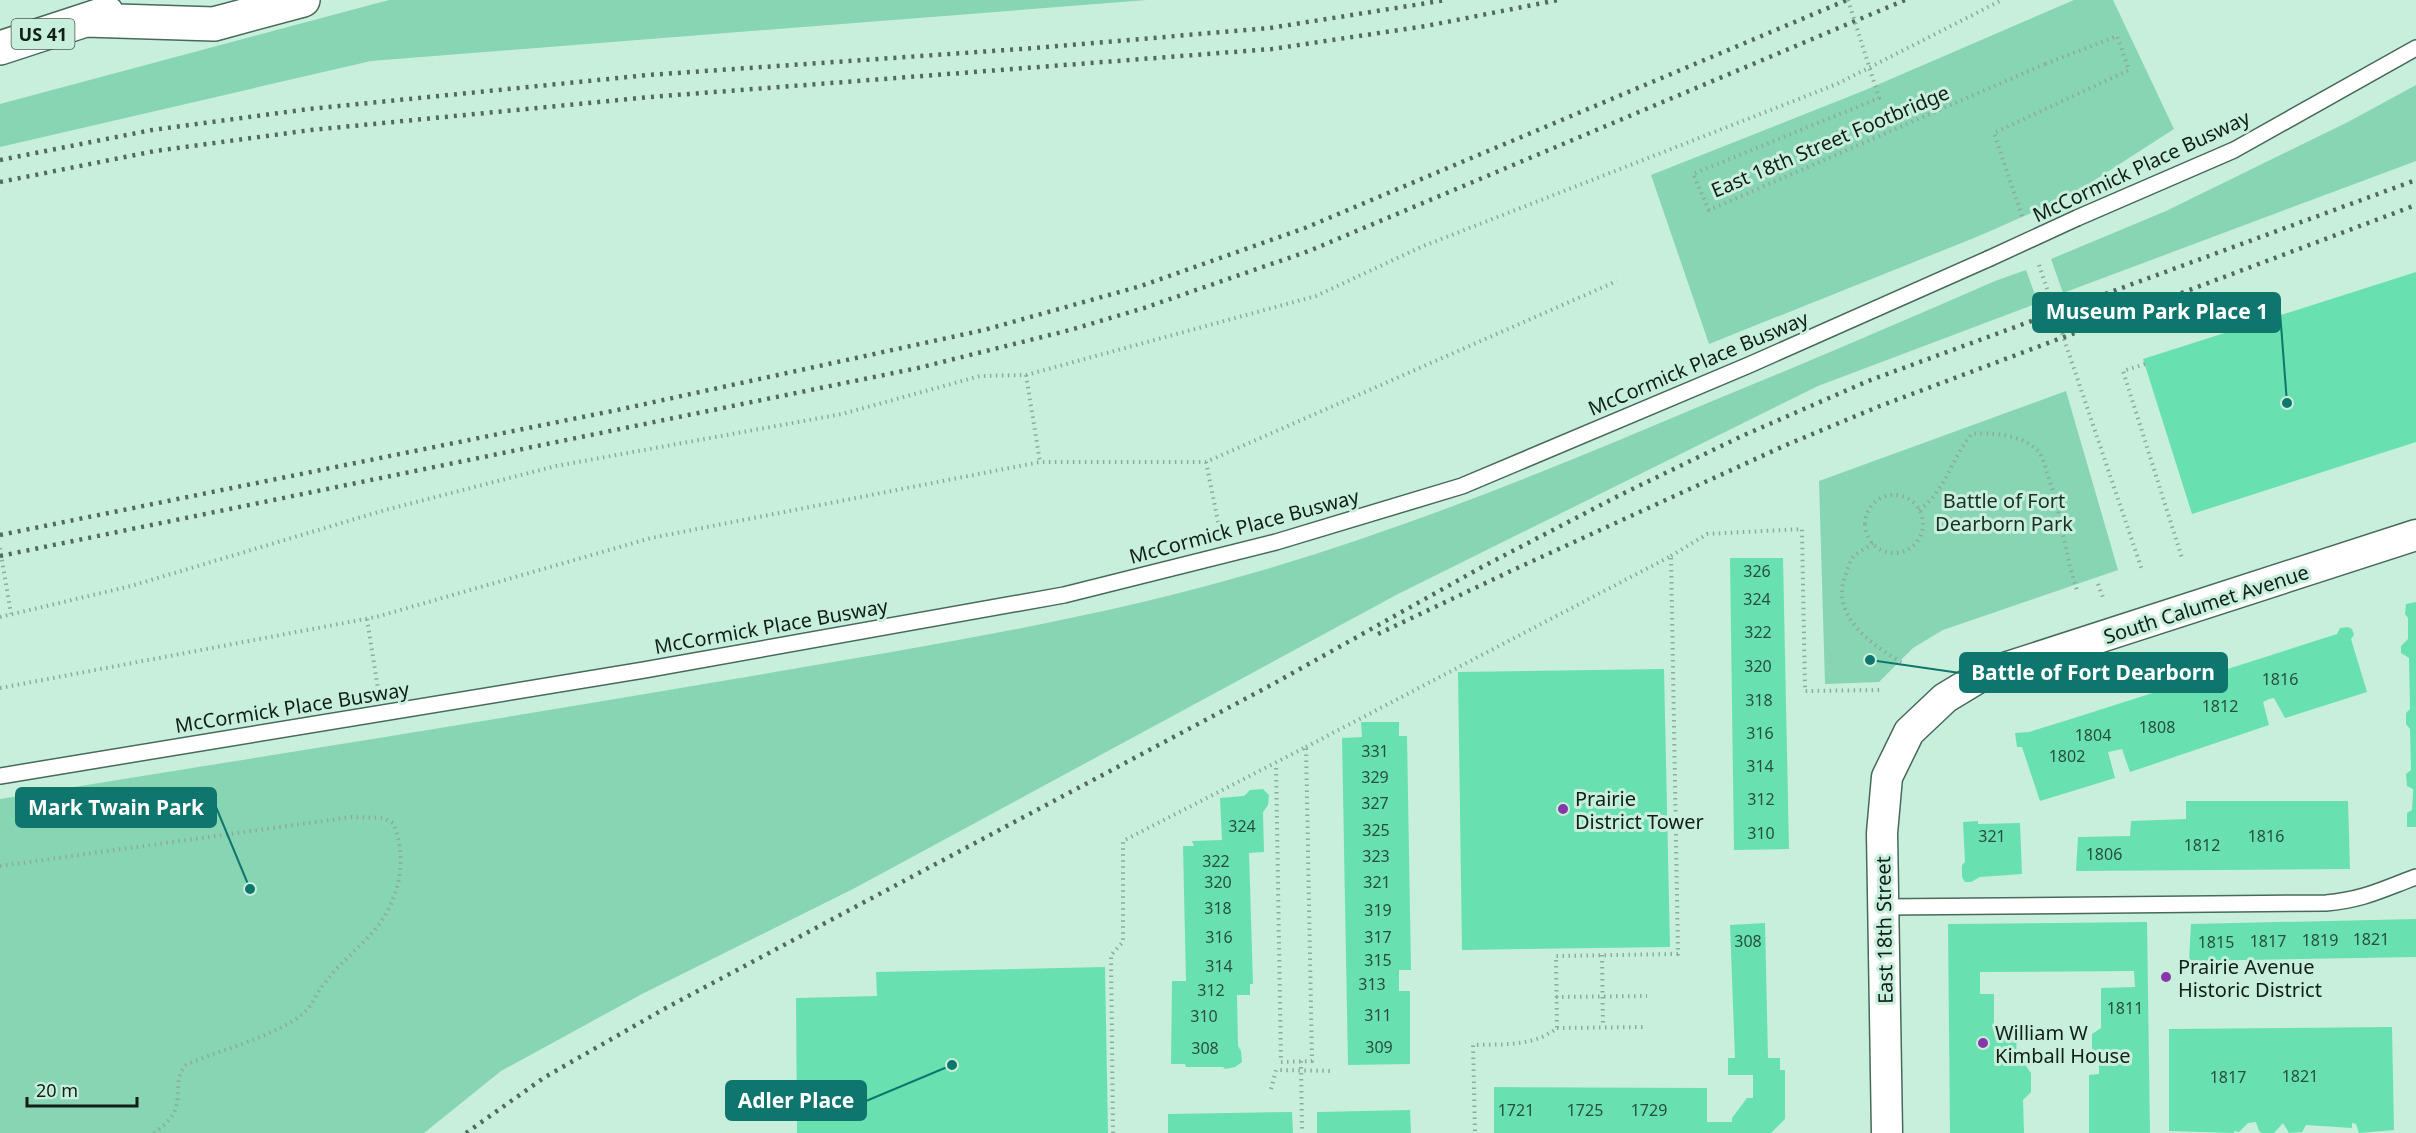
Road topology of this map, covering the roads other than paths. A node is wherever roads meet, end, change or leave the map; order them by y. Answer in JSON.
{"nodes":[{"id":1,"x":148,"y":0,"type":"edge"},
{"id":2,"x":303,"y":0,"type":"edge"},
{"id":3,"x":86,"y":20,"type":"junction"},
{"id":4,"x":0,"y":48,"type":"edge"},
{"id":5,"x":2416,"y":48,"type":"edge"},
{"id":6,"x":2416,"y":535,"type":"edge"},
{"id":7,"x":1909,"y":732,"type":"joint"},
{"id":8,"x":0,"y":776,"type":"edge"},
{"id":9,"x":2416,"y":877,"type":"edge"},
{"id":10,"x":1883,"y":907,"type":"junction"},
{"id":11,"x":1887,"y":1133,"type":"edge"}],
"edges":[{"from":1,"to":3,"type":"highway","number":"US 41"},
{"from":2,"to":3,"type":"highway"},
{"from":3,"to":4,"type":"highway","number":"US 41"},
{"from":5,"to":8,"type":"lane","name":"McCormick Place Busway","bridge":true},
{"from":6,"to":7,"type":"street","name":"South Calumet Avenue"},
{"from":7,"to":10,"type":"street","name":"East 18th Street"},
{"from":9,"to":10,"type":"lane"},
{"from":10,"to":11,"type":"street","name":"East 18th Street"}]}
